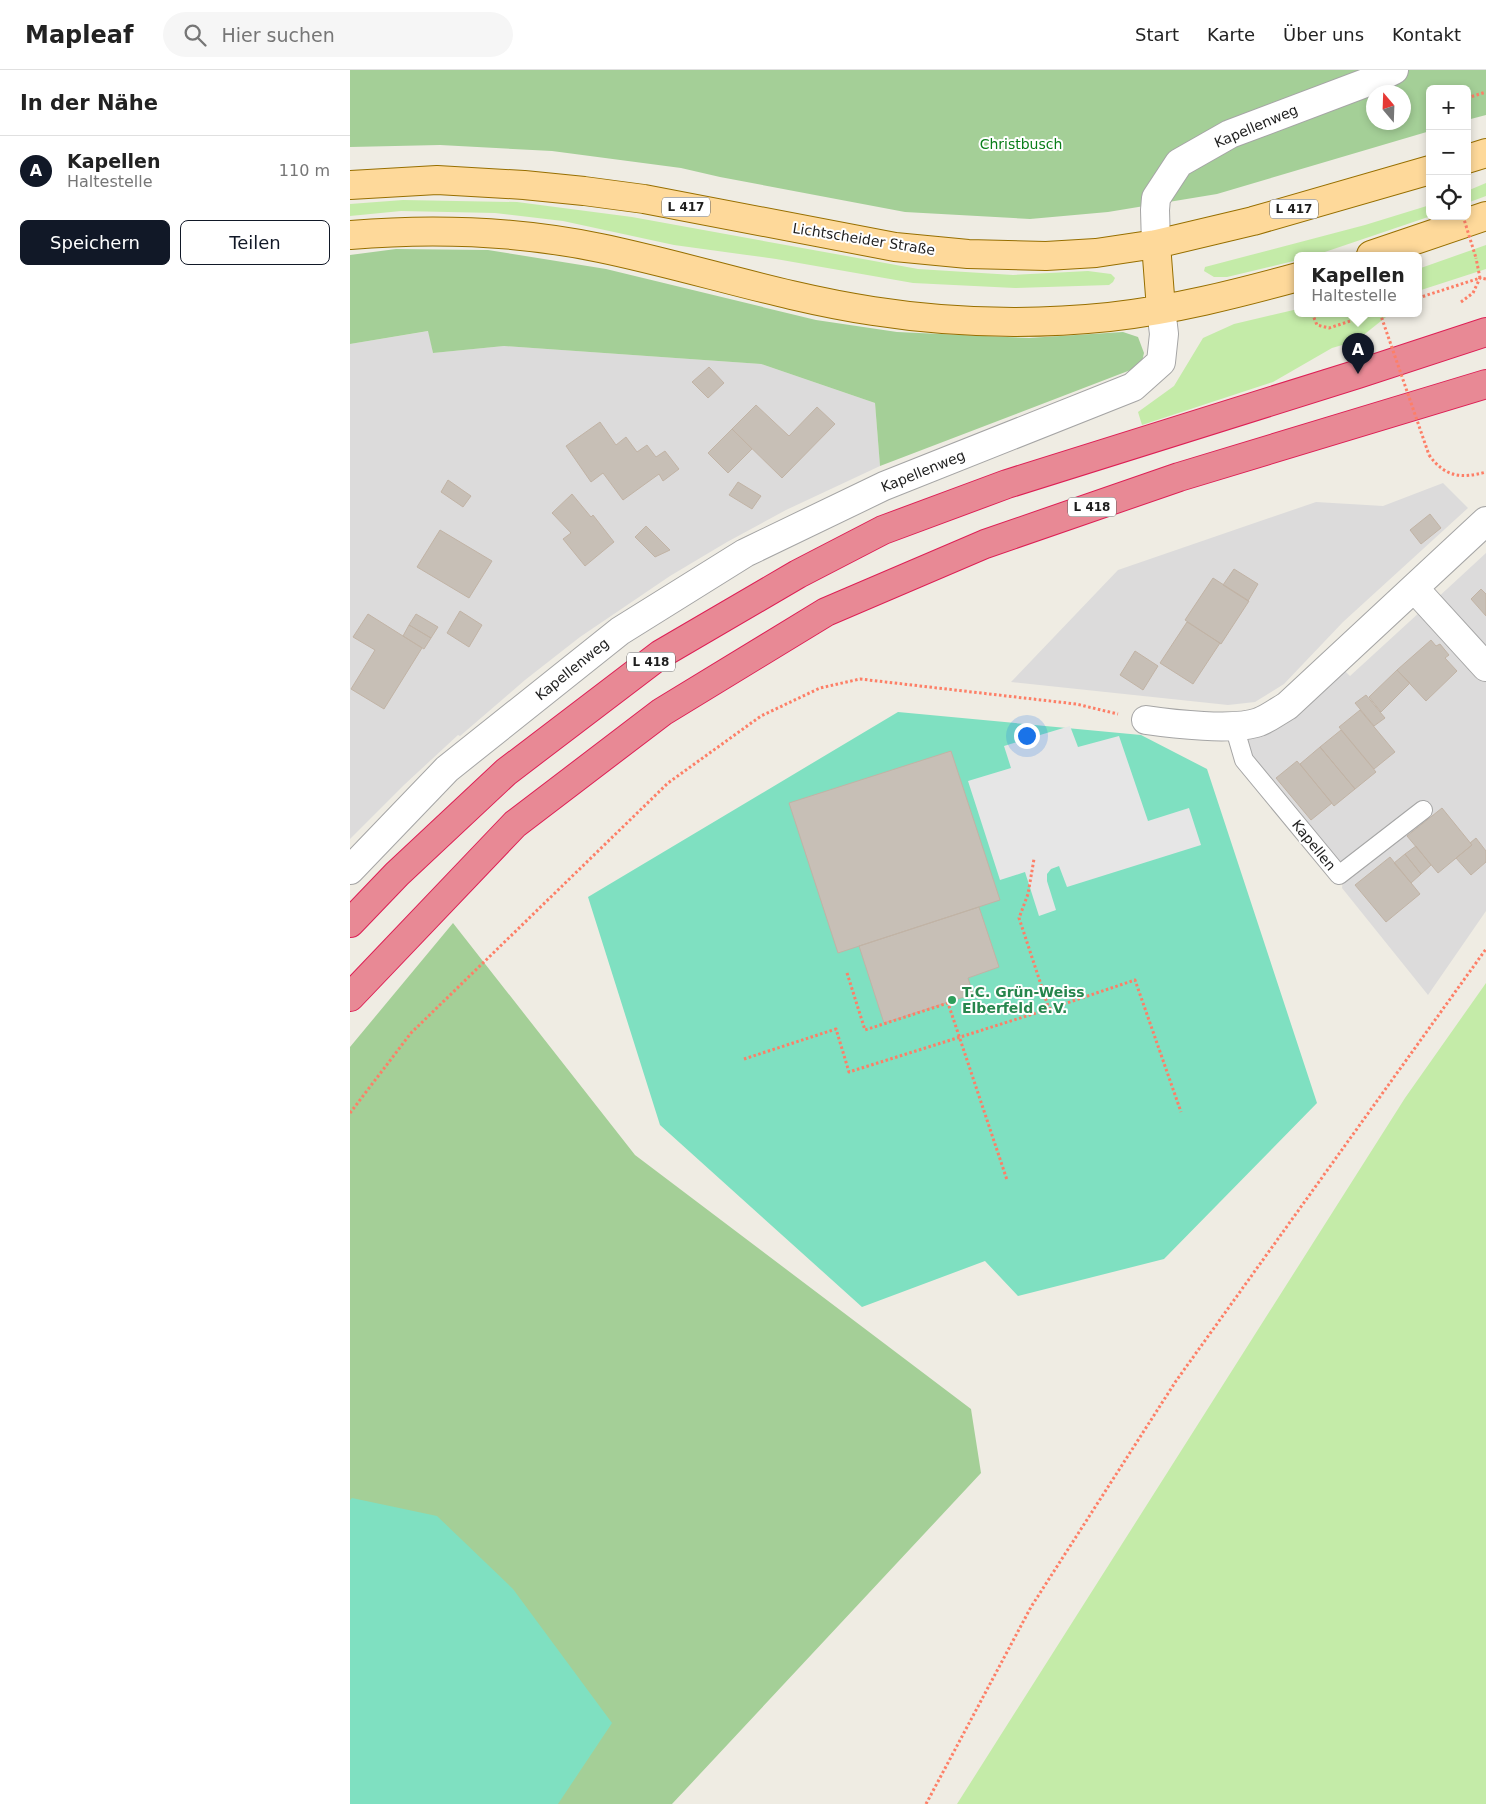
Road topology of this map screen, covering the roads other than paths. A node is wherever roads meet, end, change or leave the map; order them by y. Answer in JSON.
{"nodes":[{"id":1,"x":1394,"y":70,"type":"edge"},
{"id":2,"x":1486,"y":153,"type":"edge"},
{"id":3,"x":1471,"y":158,"type":"edge"},
{"id":4,"x":1426,"y":171,"type":"edge"},
{"id":5,"x":350,"y":185,"type":"edge"},
{"id":6,"x":1486,"y":216,"type":"edge"},
{"id":7,"x":350,"y":235,"type":"edge"},
{"id":8,"x":1156,"y":244,"type":"junction"},
{"id":9,"x":1380,"y":252,"type":"edge"},
{"id":10,"x":1294,"y":278,"type":"edge"},
{"id":11,"x":1161,"y":309,"type":"junction"},
{"id":12,"x":1486,"y":332,"type":"edge"},
{"id":13,"x":1486,"y":384,"type":"edge"},
{"id":14,"x":1486,"y":521,"type":"edge"},
{"id":15,"x":1414,"y":588,"type":"junction"},
{"id":16,"x":1486,"y":667,"type":"edge"},
{"id":17,"x":1146,"y":720,"type":"road end"},
{"id":18,"x":1234,"y":726,"type":"junction"},
{"id":19,"x":1423,"y":810,"type":"dead end"},
{"id":20,"x":350,"y":870,"type":"edge"},
{"id":21,"x":350,"y":923,"type":"edge"},
{"id":22,"x":350,"y":996,"type":"edge"}],
"edges":[{"from":1,"to":8,"type":"street","name":"Kapellenweg"},
{"from":2,"to":3,"type":"main road"},
{"from":4,"to":8,"type":"main road","name":"Lichtscheider Straße","number":"L 417"},
{"from":5,"to":8,"type":"main road","name":"Lichtscheider Straße","number":"L 417"},
{"from":6,"to":9,"type":"main road"},
{"from":7,"to":11,"type":"main road"},
{"from":8,"to":11,"type":"main road","name":"Kapellenweg"},
{"from":10,"to":11,"type":"main road"},
{"from":11,"to":20,"type":"street","name":"Kapellenweg"},
{"from":12,"to":21,"type":"highway","number":"L 418"},
{"from":13,"to":22,"type":"highway","number":"L 418"},
{"from":14,"to":15,"type":"street"},
{"from":15,"to":16,"type":"street"},
{"from":15,"to":18,"type":"street"},
{"from":17,"to":18,"type":"street"},
{"from":18,"to":19,"type":"lane","name":"Kapellen"}]}
